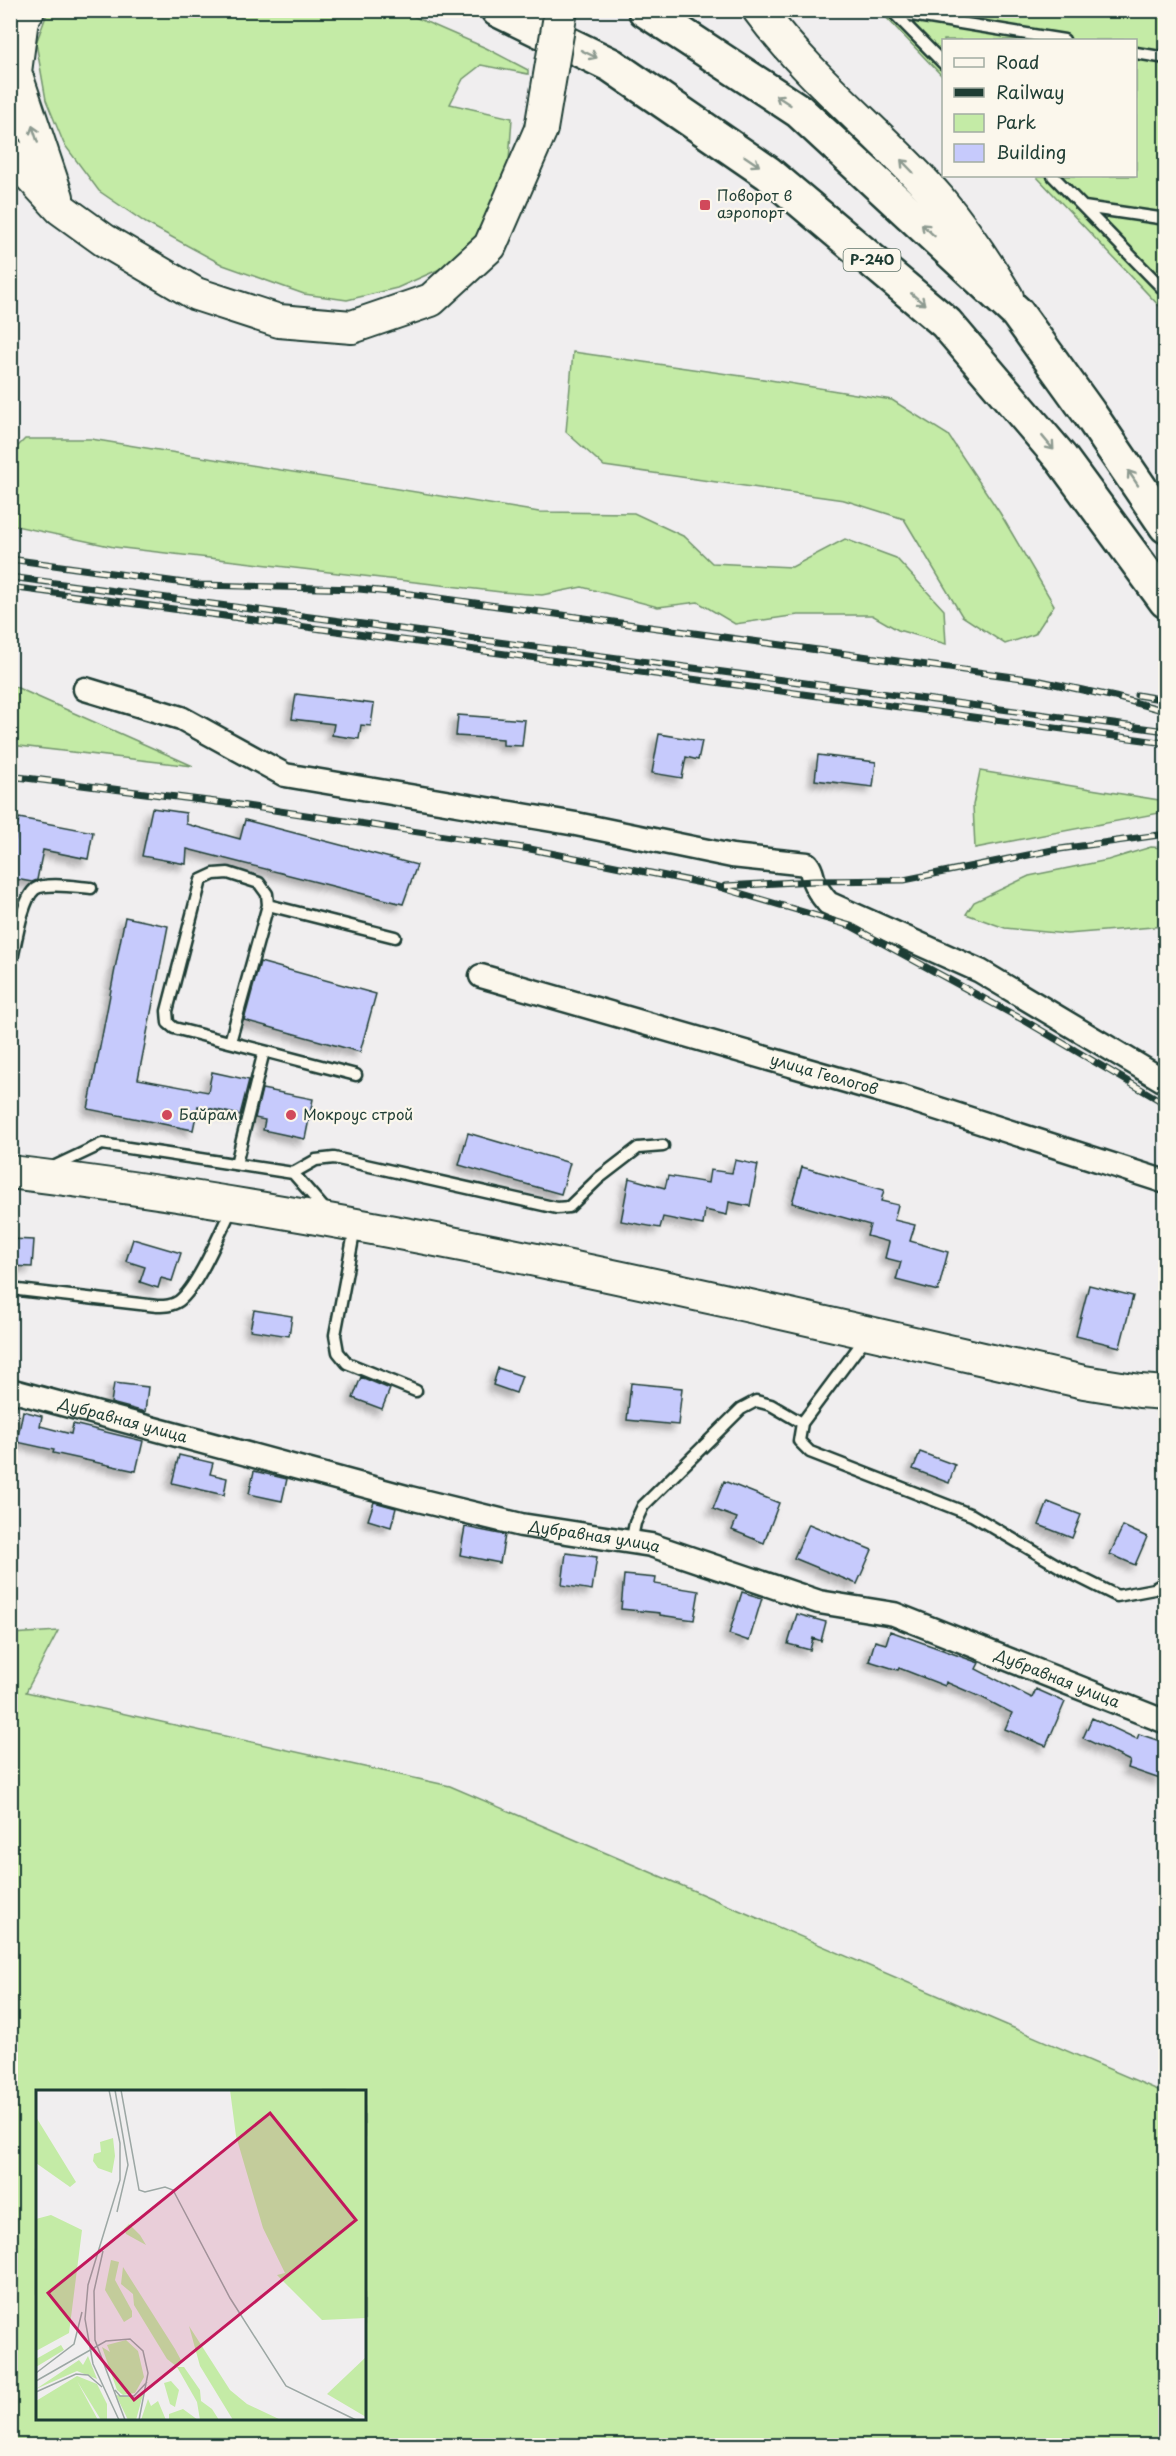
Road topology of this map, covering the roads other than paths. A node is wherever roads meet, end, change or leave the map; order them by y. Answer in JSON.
{"nodes":[{"id":1,"x":28,"y":10,"type":"edge"},
{"id":2,"x":498,"y":10,"type":"edge"},
{"id":3,"x":561,"y":10,"type":"edge"},
{"id":4,"x":645,"y":10,"type":"edge"},
{"id":5,"x":759,"y":10,"type":"edge"},
{"id":6,"x":892,"y":11,"type":"edge"},
{"id":7,"x":1058,"y":39,"type":"edge"},
{"id":8,"x":1137,"y":52,"type":"edge"},
{"id":9,"x":1166,"y":58,"type":"edge"},
{"id":10,"x":942,"y":61,"type":"edge"},
{"id":11,"x":10,"y":154,"type":"edge"},
{"id":12,"x":1054,"y":177,"type":"edge"},
{"id":13,"x":1084,"y":207,"type":"junction"},
{"id":14,"x":61,"y":209,"type":"junction"},
{"id":15,"x":1166,"y":219,"type":"edge"},
{"id":16,"x":1166,"y":292,"type":"edge"},
{"id":17,"x":1017,"y":313,"type":"junction"},
{"id":18,"x":1166,"y":526,"type":"edge"},
{"id":19,"x":1166,"y":601,"type":"edge"},
{"id":20,"x":85,"y":688,"type":"dead end"},
{"id":21,"x":90,"y":888,"type":"dead end"},
{"id":22,"x":268,"y":905,"type":"junction"},
{"id":23,"x":395,"y":937,"type":"dead end"},
{"id":24,"x":10,"y":968,"type":"edge"},
{"id":25,"x":482,"y":976,"type":"dead end"},
{"id":26,"x":230,"y":1042,"type":"junction"},
{"id":27,"x":264,"y":1051,"type":"junction"},
{"id":28,"x":356,"y":1075,"type":"dead end"},
{"id":29,"x":1166,"y":1082,"type":"edge"},
{"id":30,"x":663,"y":1146,"type":"dead end"},
{"id":31,"x":236,"y":1164,"type":"junction"},
{"id":32,"x":24,"y":1173,"type":"edge"},
{"id":33,"x":293,"y":1173,"type":"junction"},
{"id":34,"x":1166,"y":1182,"type":"edge"},
{"id":35,"x":235,"y":1204,"type":"junction"},
{"id":36,"x":345,"y":1222,"type":"junction"},
{"id":37,"x":10,"y":1289,"type":"edge"},
{"id":38,"x":870,"y":1333,"type":"junction"},
{"id":39,"x":10,"y":1390,"type":"edge"},
{"id":40,"x":416,"y":1391,"type":"dead end"},
{"id":41,"x":1166,"y":1393,"type":"edge"},
{"id":42,"x":802,"y":1423,"type":"junction"},
{"id":43,"x":631,"y":1543,"type":"junction"},
{"id":44,"x":1166,"y":1582,"type":"edge"},
{"id":45,"x":1166,"y":1722,"type":"edge"}],
"edges":[{"from":14,"to":1,"type":"main road","one_way":true},
{"from":2,"to":19,"type":"highway","number":"Р-240","one_way":true},
{"from":3,"to":14,"type":"main road","bridge":true},
{"from":17,"to":4,"type":"highway","one_way":true},
{"from":17,"to":5,"type":"main road","one_way":true},
{"from":6,"to":7,"type":"lane"},
{"from":6,"to":10,"type":"lane"},
{"from":8,"to":9,"type":"lane"},
{"from":11,"to":14,"type":"main road"},
{"from":12,"to":13,"type":"lane"},
{"from":13,"to":15,"type":"lane"},
{"from":13,"to":16,"type":"lane"},
{"from":18,"to":17,"type":"highway","one_way":true},
{"from":20,"to":29,"type":"street"},
{"from":21,"to":24,"type":"lane"},
{"from":22,"to":23,"type":"lane"},
{"from":22,"to":26,"type":"lane"},
{"from":22,"to":26,"type":"lane"},
{"from":25,"to":34,"type":"street","name":"улица Геологов"},
{"from":26,"to":27,"type":"lane"},
{"from":27,"to":28,"type":"lane"},
{"from":27,"to":31,"type":"lane"},
{"from":30,"to":33,"type":"lane"},
{"from":31,"to":32,"type":"lane"},
{"from":31,"to":33,"type":"lane"},
{"from":32,"to":35,"type":"main road"},
{"from":33,"to":36,"type":"lane"},
{"from":35,"to":36,"type":"main road"},
{"from":35,"to":37,"type":"lane"},
{"from":36,"to":38,"type":"main road"},
{"from":36,"to":40,"type":"lane"},
{"from":38,"to":41,"type":"main road"},
{"from":38,"to":42,"type":"lane"},
{"from":39,"to":43,"type":"street","name":"Дубравная улица"},
{"from":42,"to":43,"type":"lane"},
{"from":42,"to":44,"type":"lane"},
{"from":43,"to":45,"type":"street","name":"Дубравная улица"}]}
